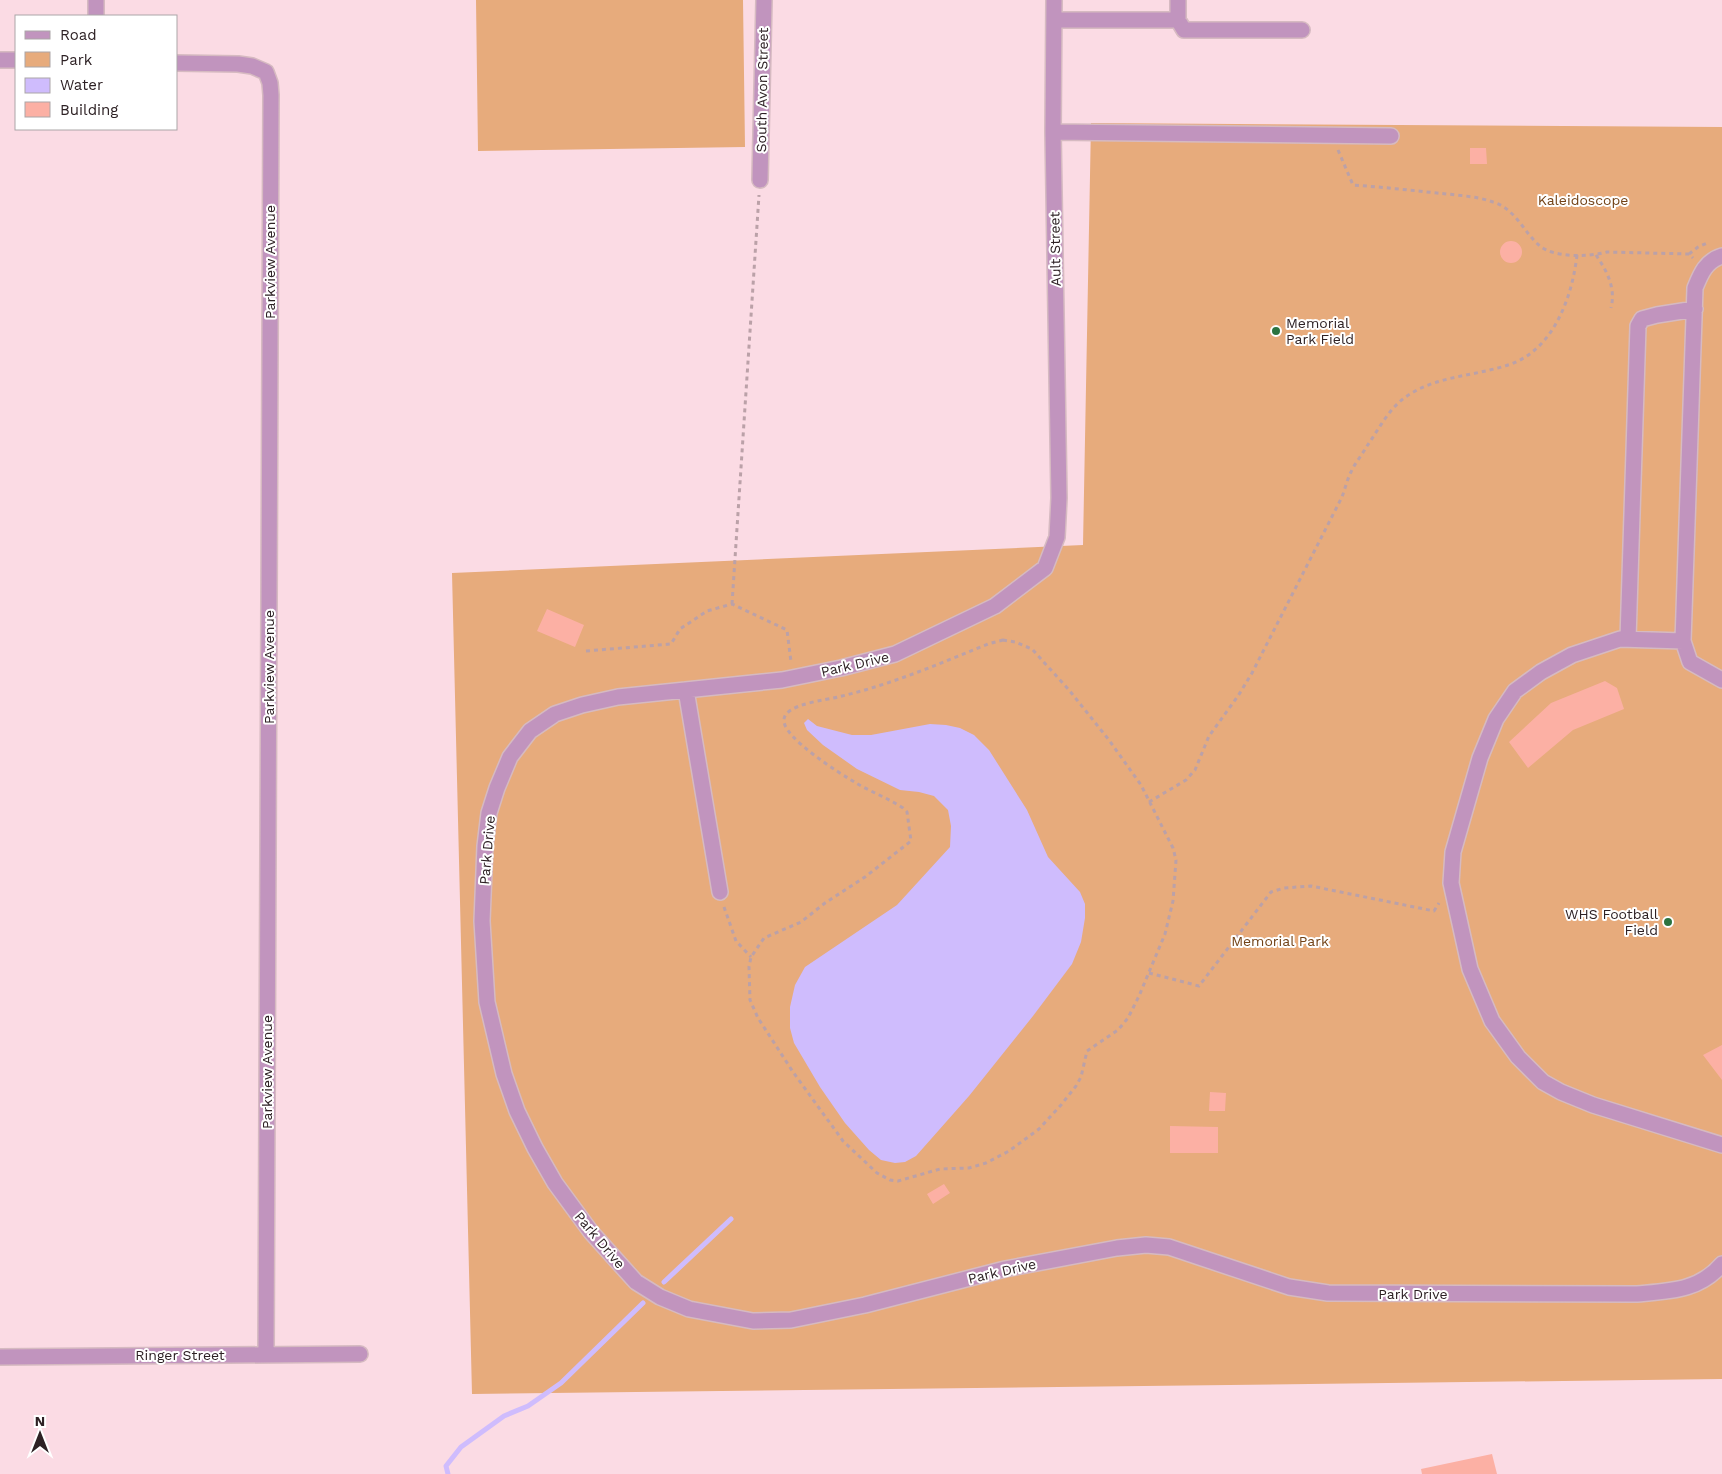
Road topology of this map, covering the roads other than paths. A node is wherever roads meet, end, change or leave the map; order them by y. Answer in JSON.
{"nodes":[{"id":1,"x":96,"y":0,"type":"edge"},
{"id":2,"x":764,"y":0,"type":"edge"},
{"id":3,"x":1054,"y":0,"type":"edge"},
{"id":4,"x":1178,"y":0,"type":"edge"},
{"id":5,"x":96,"y":15,"type":"edge"},
{"id":6,"x":1054,"y":20,"type":"junction"},
{"id":7,"x":1178,"y":20,"type":"junction"},
{"id":8,"x":1302,"y":30,"type":"dead end"},
{"id":9,"x":0,"y":60,"type":"edge"},
{"id":10,"x":15,"y":60,"type":"edge"},
{"id":11,"x":178,"y":63,"type":"edge"},
{"id":12,"x":1053,"y":132,"type":"junction"},
{"id":13,"x":1391,"y":136,"type":"dead end"},
{"id":14,"x":760,"y":180,"type":"road end"},
{"id":15,"x":1722,"y":256,"type":"edge"},
{"id":16,"x":1694,"y":309,"type":"junction"},
{"id":17,"x":1059,"y":498,"type":"joint"},
{"id":18,"x":1628,"y":640,"type":"junction"},
{"id":19,"x":1683,"y":641,"type":"junction"},
{"id":20,"x":1722,"y":680,"type":"edge"},
{"id":21,"x":686,"y":690,"type":"junction"},
{"id":22,"x":720,"y":892,"type":"road end"},
{"id":23,"x":1722,"y":1145,"type":"edge"},
{"id":24,"x":1722,"y":1264,"type":"edge"},
{"id":25,"x":360,"y":1354,"type":"dead end"},
{"id":26,"x":266,"y":1355,"type":"junction"},
{"id":27,"x":0,"y":1356,"type":"edge"}],
"edges":[{"from":1,"to":5,"type":"street"},
{"from":2,"to":14,"type":"street","name":"South Avon Street"},
{"from":3,"to":6,"type":"street","name":"Ault Street"},
{"from":4,"to":7,"type":"street"},
{"from":6,"to":7,"type":"street"},
{"from":6,"to":12,"type":"street","name":"Ault Street"},
{"from":7,"to":8,"type":"street"},
{"from":9,"to":10,"type":"street"},
{"from":11,"to":26,"type":"street","name":"Parkview Avenue"},
{"from":12,"to":13,"type":"street"},
{"from":12,"to":17,"type":"street","name":"Ault Street"},
{"from":15,"to":16,"type":"street"},
{"from":16,"to":18,"type":"street"},
{"from":16,"to":19,"type":"street"},
{"from":17,"to":21,"type":"street","name":"Park Drive"},
{"from":18,"to":19,"type":"street"},
{"from":18,"to":23,"type":"street"},
{"from":19,"to":20,"type":"street"},
{"from":21,"to":22,"type":"street"},
{"from":21,"to":24,"type":"street","name":"Park Drive"},
{"from":25,"to":26,"type":"street","name":"Ringer Street"},
{"from":26,"to":27,"type":"street","name":"Ringer Street"}]}
